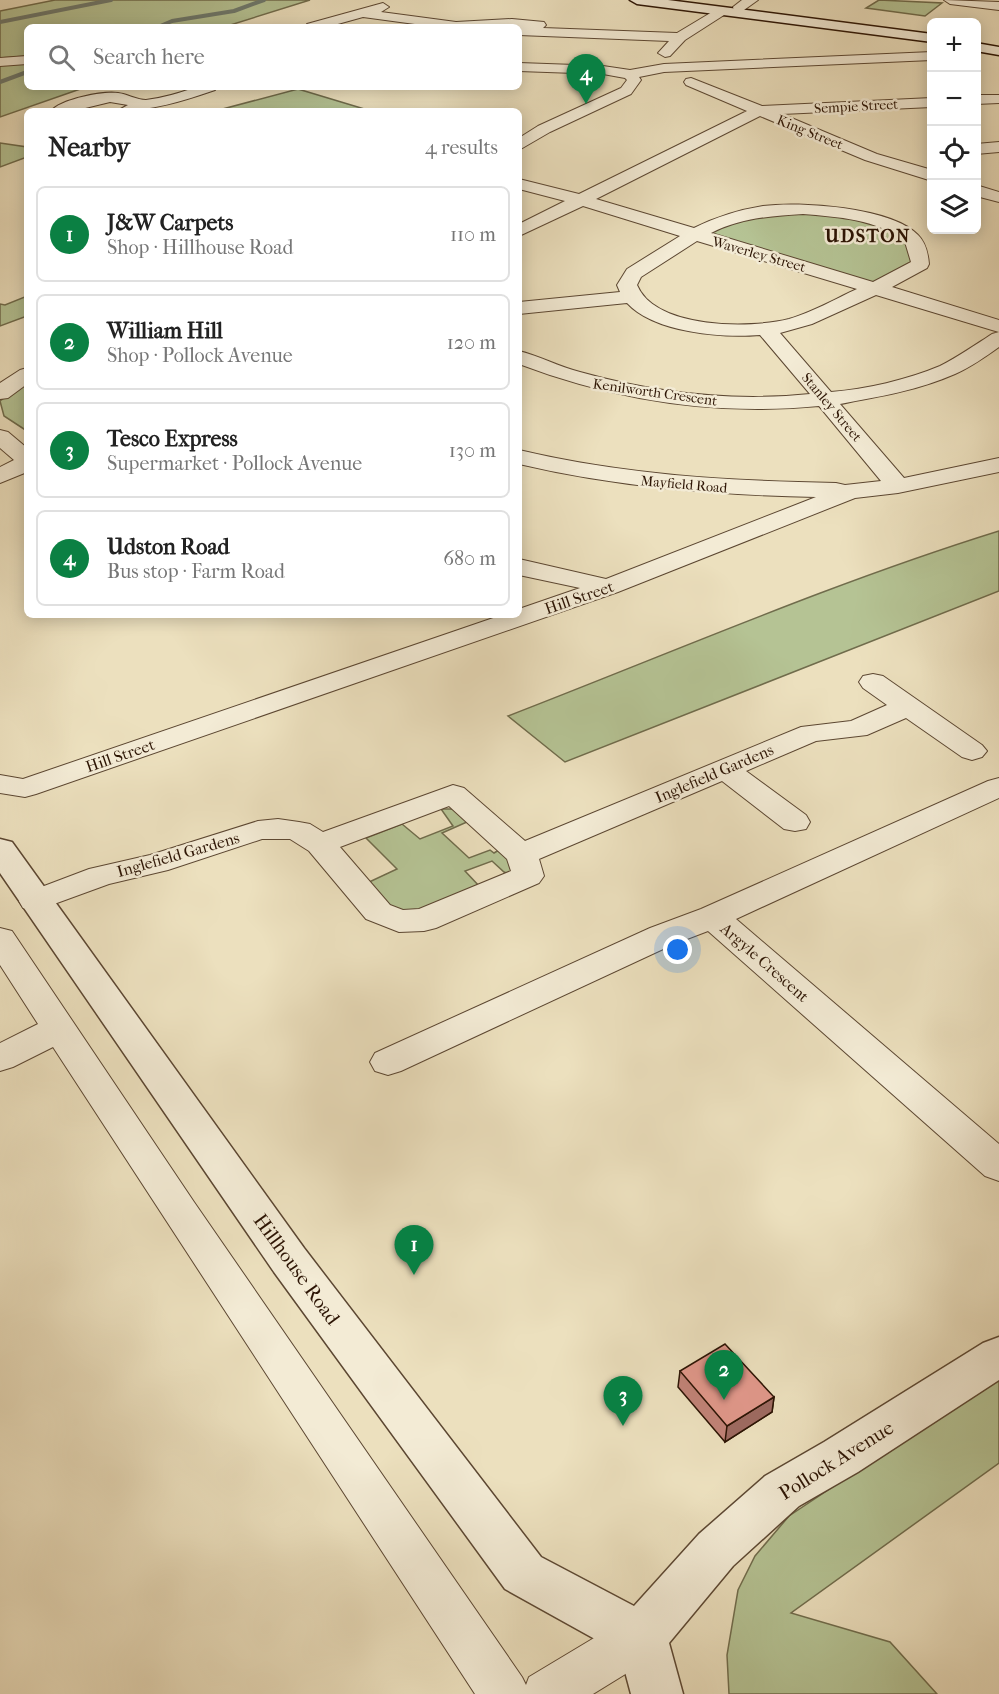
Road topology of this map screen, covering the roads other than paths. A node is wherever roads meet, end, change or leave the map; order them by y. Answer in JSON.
{"nodes":[{"id":1,"x":639,"y":0,"type":"edge"},
{"id":2,"x":752,"y":0,"type":"edge"},
{"id":3,"x":950,"y":0,"type":"edge"},
{"id":4,"x":392,"y":4,"type":"dead end"},
{"id":5,"x":999,"y":6,"type":"edge"},
{"id":6,"x":739,"y":7,"type":"dead end"},
{"id":7,"x":363,"y":13,"type":"junction"},
{"id":8,"x":717,"y":15,"type":"dead end"},
{"id":9,"x":323,"y":24,"type":"edge"},
{"id":10,"x":437,"y":24,"type":"edge"},
{"id":11,"x":522,"y":24,"type":"edge"},
{"id":12,"x":522,"y":31,"type":"edge"},
{"id":13,"x":581,"y":34,"type":"junction"},
{"id":14,"x":680,"y":37,"type":"junction"},
{"id":15,"x":927,"y":37,"type":"edge"},
{"id":16,"x":981,"y":49,"type":"edge"},
{"id":17,"x":999,"y":50,"type":"edge"},
{"id":18,"x":927,"y":56,"type":"edge"},
{"id":19,"x":24,"y":60,"type":"edge"},
{"id":20,"x":0,"y":62,"type":"edge"},
{"id":21,"x":799,"y":62,"type":"junction"},
{"id":22,"x":522,"y":67,"type":"edge"},
{"id":23,"x":656,"y":69,"type":"junction"},
{"id":24,"x":630,"y":74,"type":"junction"},
{"id":25,"x":811,"y":74,"type":"dead end"},
{"id":26,"x":691,"y":82,"type":"dead end"},
{"id":27,"x":127,"y":90,"type":"edge"},
{"id":28,"x":202,"y":90,"type":"edge"},
{"id":29,"x":112,"y":96,"type":"junction"},
{"id":30,"x":999,"y":99,"type":"edge"},
{"id":31,"x":981,"y":100,"type":"edge"},
{"id":32,"x":927,"y":102,"type":"edge"},
{"id":33,"x":141,"y":105,"type":"junction"},
{"id":34,"x":66,"y":108,"type":"edge"},
{"id":35,"x":133,"y":108,"type":"edge"},
{"id":36,"x":759,"y":111,"type":"junction"},
{"id":37,"x":522,"y":143,"type":"edge"},
{"id":38,"x":999,"y":147,"type":"edge"},
{"id":39,"x":981,"y":149,"type":"edge"},
{"id":40,"x":911,"y":154,"type":"dead end"},
{"id":41,"x":871,"y":157,"type":"junction"},
{"id":42,"x":927,"y":174,"type":"edge"},
{"id":43,"x":522,"y":185,"type":"edge"},
{"id":44,"x":981,"y":192,"type":"edge"},
{"id":45,"x":999,"y":197,"type":"edge"},
{"id":46,"x":581,"y":200,"type":"junction"},
{"id":47,"x":522,"y":230,"type":"edge"},
{"id":48,"x":694,"y":235,"type":"junction"},
{"id":49,"x":876,"y":288,"type":"junction"},
{"id":50,"x":631,"y":297,"type":"junction"},
{"id":51,"x":522,"y":308,"type":"edge"},
{"id":52,"x":999,"y":326,"type":"edge"},
{"id":53,"x":766,"y":329,"type":"junction"},
{"id":54,"x":999,"y":338,"type":"edge"},
{"id":55,"x":522,"y":358,"type":"edge"},
{"id":56,"x":24,"y":376,"type":"edge"},
{"id":57,"x":0,"y":393,"type":"edge"},
{"id":58,"x":825,"y":400,"type":"junction"},
{"id":59,"x":0,"y":437,"type":"edge"},
{"id":60,"x":24,"y":458,"type":"edge"},
{"id":61,"x":522,"y":458,"type":"edge"},
{"id":62,"x":24,"y":463,"type":"edge"},
{"id":63,"x":999,"y":465,"type":"edge"},
{"id":64,"x":0,"y":476,"type":"edge"},
{"id":65,"x":898,"y":486,"type":"junction"},
{"id":66,"x":851,"y":490,"type":"junction"},
{"id":67,"x":522,"y":568,"type":"edge"},
{"id":68,"x":609,"y":587,"type":"junction"},
{"id":69,"x":522,"y":617,"type":"edge"},
{"id":70,"x":520,"y":618,"type":"edge"},
{"id":71,"x":873,"y":682,"type":"dead end"},
{"id":72,"x":909,"y":706,"type":"junction"},
{"id":73,"x":972,"y":751,"type":"dead end"},
{"id":74,"x":725,"y":769,"type":"junction"},
{"id":75,"x":999,"y":787,"type":"edge"},
{"id":76,"x":12,"y":794,"type":"edge"},
{"id":77,"x":795,"y":822,"type":"dead end"},
{"id":78,"x":320,"y":844,"type":"junction"},
{"id":79,"x":0,"y":849,"type":"edge"},
{"id":80,"x":522,"y":855,"type":"junction"},
{"id":81,"x":35,"y":901,"type":"junction"},
{"id":82,"x":713,"y":917,"type":"junction"},
{"id":83,"x":0,"y":939,"type":"edge"},
{"id":84,"x":59,"y":1029,"type":"junction"},
{"id":85,"x":0,"y":1058,"type":"edge"},
{"id":86,"x":388,"y":1062,"type":"dead end"},
{"id":87,"x":999,"y":1166,"type":"edge"},
{"id":88,"x":999,"y":1356,"type":"edge"},
{"id":89,"x":641,"y":1637,"type":"junction"},
{"id":90,"x":504,"y":1694,"type":"edge"},
{"id":91,"x":547,"y":1694,"type":"edge"},
{"id":92,"x":657,"y":1694,"type":"edge"}],
"edges":[{"from":1,"to":15,"type":"street"},
{"from":2,"to":6,"type":"street"},
{"from":3,"to":5,"type":"street"},
{"from":4,"to":7,"type":"street"},
{"from":7,"to":9,"type":"street"},
{"from":7,"to":10,"type":"street"},
{"from":8,"to":14,"type":"street"},
{"from":11,"to":13,"type":"street"},
{"from":12,"to":13,"type":"street"},
{"from":13,"to":14,"type":"street"},
{"from":14,"to":23,"type":"street"},
{"from":16,"to":17,"type":"street"},
{"from":18,"to":21,"type":"street"},
{"from":19,"to":20,"type":"street"},
{"from":21,"to":23,"type":"street"},
{"from":21,"to":25,"type":"street"},
{"from":22,"to":24,"type":"street"},
{"from":23,"to":24,"type":"street"},
{"from":24,"to":37,"type":"street"},
{"from":26,"to":36,"type":"street","name":"King Street"},
{"from":27,"to":29,"type":"street"},
{"from":28,"to":33,"type":"street"},
{"from":29,"to":33,"type":"street"},
{"from":29,"to":34,"type":"street"},
{"from":30,"to":31,"type":"street"},
{"from":32,"to":36,"type":"street","name":"Sempie Street"},
{"from":33,"to":35,"type":"street"},
{"from":36,"to":41,"type":"street","name":"King Street"},
{"from":36,"to":46,"type":"street","name":"Sempie Street"},
{"from":38,"to":39,"type":"street"},
{"from":40,"to":41,"type":"street"},
{"from":41,"to":42,"type":"street","name":"King Street"},
{"from":43,"to":46,"type":"street","name":"Waverley Street"},
{"from":44,"to":45,"type":"street"},
{"from":46,"to":47,"type":"street"},
{"from":46,"to":48,"type":"street","name":"Waverley Street"},
{"from":48,"to":49,"type":"street","name":"Waverley Street"},
{"from":48,"to":49,"type":"street"},
{"from":48,"to":50,"type":"street"},
{"from":49,"to":52,"type":"street","name":"Waverley Street"},
{"from":49,"to":53,"type":"street"},
{"from":50,"to":51,"type":"street"},
{"from":50,"to":53,"type":"street"},
{"from":53,"to":58,"type":"street","name":"Stanley Street"},
{"from":54,"to":58,"type":"street","name":"Kenilworth Crescent"},
{"from":55,"to":58,"type":"street","name":"Kenilworth Crescent"},
{"from":56,"to":57,"type":"street"},
{"from":58,"to":65,"type":"street","name":"Stanley Street"},
{"from":59,"to":60,"type":"street"},
{"from":61,"to":66,"type":"street","name":"Mayfield Road"},
{"from":62,"to":64,"type":"street"},
{"from":63,"to":65,"type":"street","name":"Hill Street"},
{"from":65,"to":66,"type":"street","name":"Hill Street"},
{"from":66,"to":68,"type":"street","name":"Hill Street"},
{"from":67,"to":68,"type":"street"},
{"from":68,"to":69,"type":"street","name":"Hill Street"},
{"from":70,"to":76,"type":"street","name":"Hill Street"},
{"from":71,"to":72,"type":"street"},
{"from":72,"to":73,"type":"street"},
{"from":72,"to":74,"type":"street","name":"Inglefield Gardens"},
{"from":74,"to":77,"type":"street"},
{"from":74,"to":80,"type":"street","name":"Inglefield Gardens"},
{"from":75,"to":82,"type":"street","name":"Argyle Crescent"},
{"from":78,"to":80,"type":"street"},
{"from":78,"to":80,"type":"street","name":"Inglefield Gardens"},
{"from":78,"to":81,"type":"street","name":"Inglefield Gardens"},
{"from":79,"to":81,"type":"street","name":"Hillhouse Road"},
{"from":81,"to":89,"type":"street","name":"Hillhouse Road"},
{"from":82,"to":86,"type":"street"},
{"from":82,"to":87,"type":"street","name":"Argyle Crescent"},
{"from":83,"to":84,"type":"street"},
{"from":84,"to":85,"type":"street"},
{"from":84,"to":90,"type":"street"},
{"from":88,"to":89,"type":"street","name":"Pollock Avenue"},
{"from":89,"to":91,"type":"street"},
{"from":89,"to":92,"type":"street"}]}
